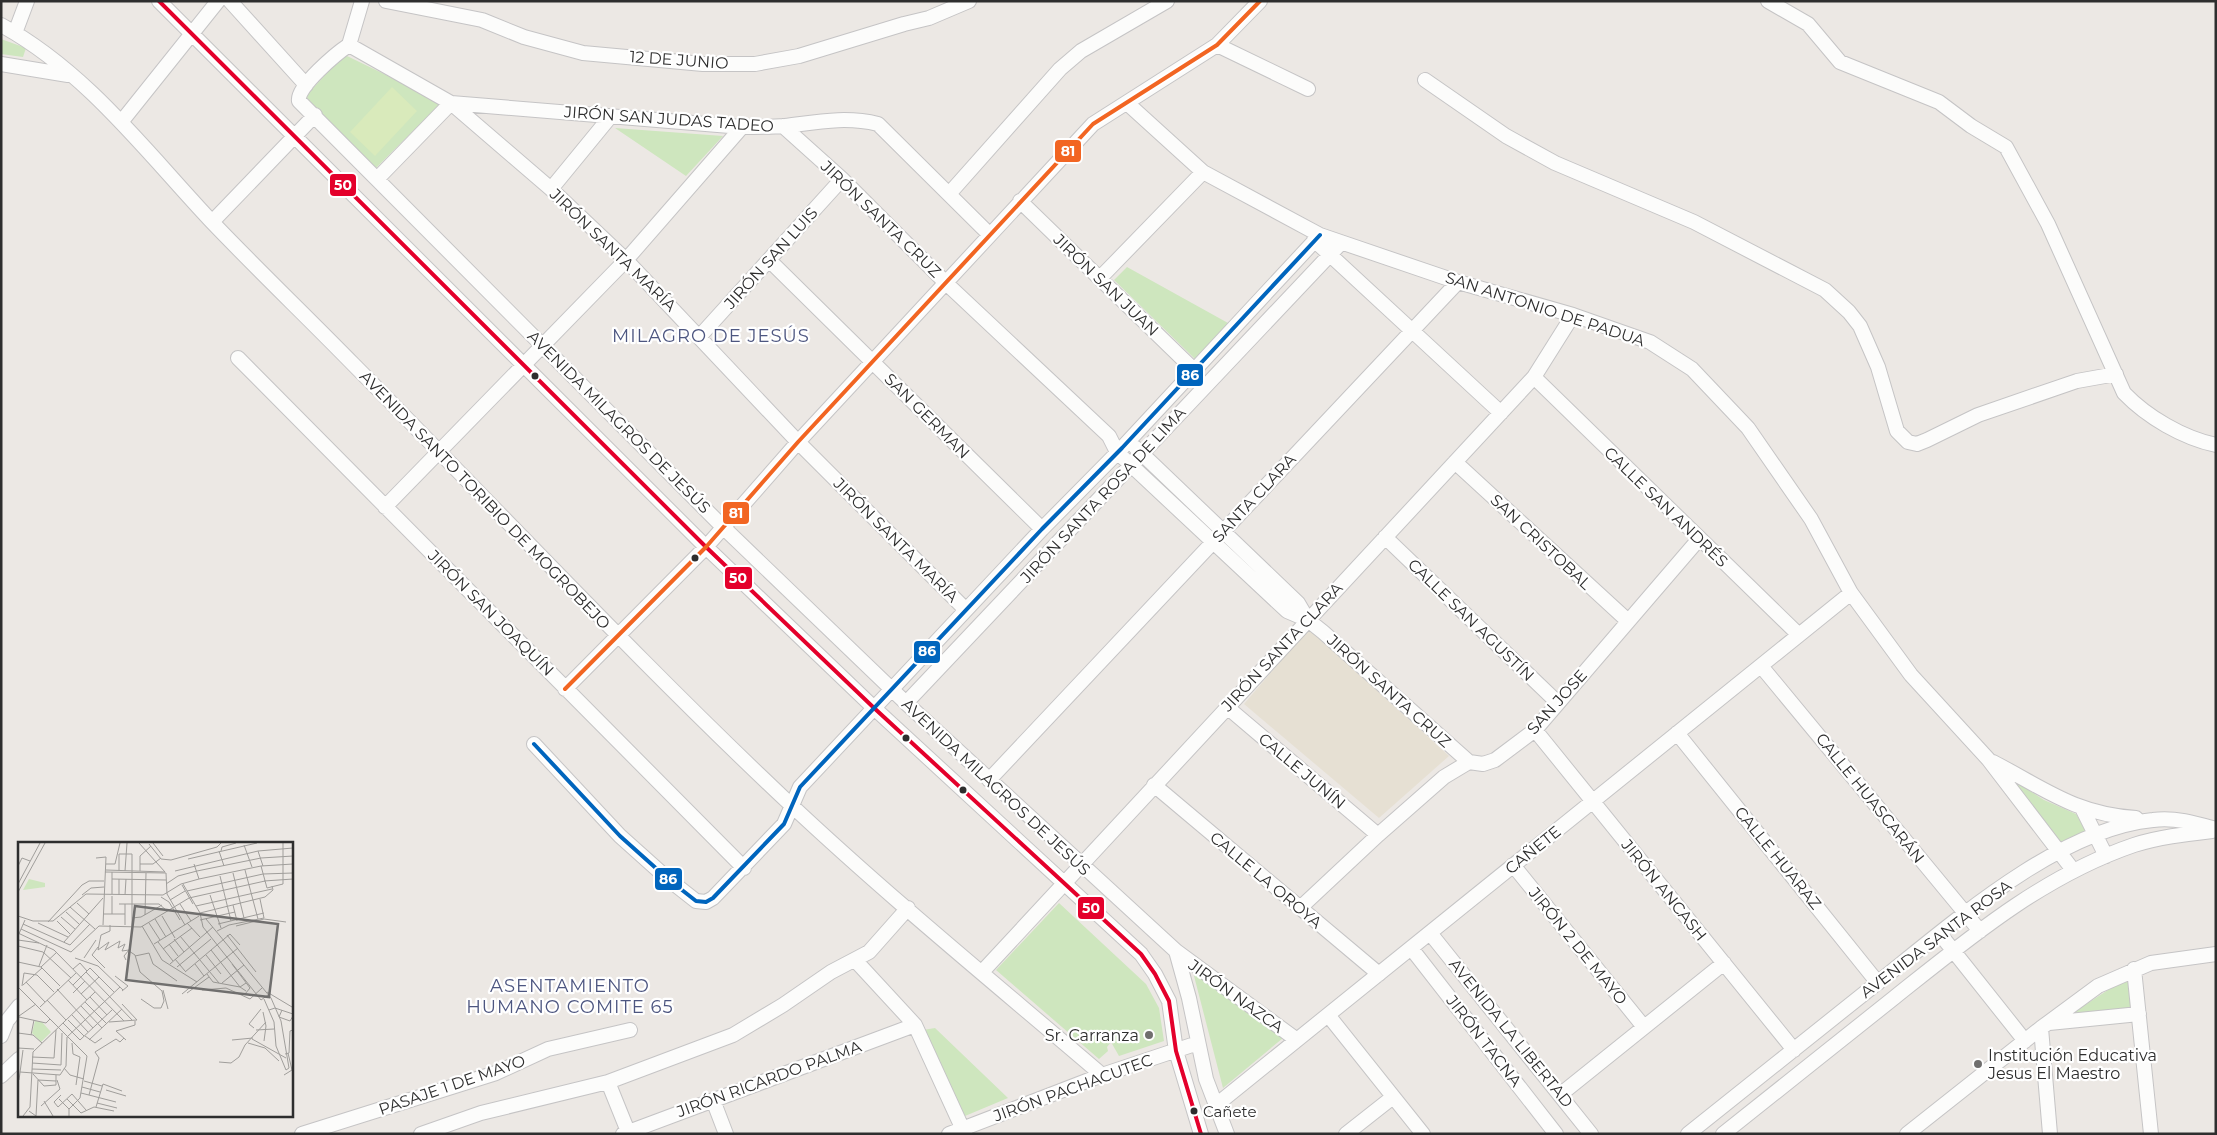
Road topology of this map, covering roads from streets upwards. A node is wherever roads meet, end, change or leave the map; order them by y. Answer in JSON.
{"nodes":[{"id":1,"x":27,"y":1,"type":"edge"},
{"id":2,"x":159,"y":1,"type":"edge"},
{"id":3,"x":218,"y":1,"type":"edge"},
{"id":4,"x":230,"y":1,"type":"edge"},
{"id":5,"x":362,"y":1,"type":"edge"},
{"id":6,"x":386,"y":1,"type":"edge"},
{"id":7,"x":969,"y":1,"type":"edge"},
{"id":8,"x":1167,"y":1,"type":"edge"},
{"id":9,"x":1260,"y":1,"type":"edge"},
{"id":10,"x":1768,"y":1,"type":"edge"},
{"id":11,"x":1,"y":25,"type":"edge"},
{"id":12,"x":15,"y":32,"type":"junction"},
{"id":13,"x":191,"y":34,"type":"junction"},
{"id":14,"x":348,"y":45,"type":"junction"},
{"id":15,"x":1217,"y":45,"type":"junction"},
{"id":16,"x":1,"y":64,"type":"edge"},
{"id":17,"x":72,"y":75,"type":"junction"},
{"id":18,"x":1425,"y":80,"type":"dead end"},
{"id":19,"x":306,"y":85,"type":"junction"},
{"id":20,"x":1308,"y":89,"type":"dead end"},
{"id":21,"x":451,"y":103,"type":"junction"},
{"id":22,"x":1127,"y":103,"type":"junction"},
{"id":23,"x":315,"y":115,"type":"junction"},
{"id":24,"x":610,"y":117,"type":"junction"},
{"id":25,"x":122,"y":121,"type":"junction"},
{"id":26,"x":783,"y":126,"type":"junction"},
{"id":27,"x":742,"y":127,"type":"junction"},
{"id":28,"x":295,"y":136,"type":"junction"},
{"id":29,"x":1203,"y":172,"type":"junction"},
{"id":30,"x":378,"y":178,"type":"junction"},
{"id":31,"x":842,"y":179,"type":"junction"},
{"id":32,"x":551,"y":189,"type":"junction"},
{"id":33,"x":949,"y":194,"type":"junction"},
{"id":34,"x":1020,"y":201,"type":"junction"},
{"id":35,"x":212,"y":222,"type":"junction"},
{"id":36,"x":990,"y":235,"type":"junction"},
{"id":37,"x":1317,"y":237,"type":"junction"},
{"id":38,"x":1341,"y":243,"type":"junction"},
{"id":39,"x":1330,"y":255,"type":"junction"},
{"id":40,"x":626,"y":260,"type":"junction"},
{"id":41,"x":769,"y":260,"type":"junction"},
{"id":42,"x":1100,"y":278,"type":"junction"},
{"id":43,"x":1458,"y":282,"type":"junction"},
{"id":44,"x":947,"y":284,"type":"junction"},
{"id":45,"x":1573,"y":315,"type":"junction"},
{"id":46,"x":1412,"y":331,"type":"junction"},
{"id":47,"x":700,"y":336,"type":"junction"},
{"id":48,"x":543,"y":345,"type":"junction"},
{"id":49,"x":238,"y":358,"type":"dead end"},
{"id":50,"x":872,"y":361,"type":"junction"},
{"id":51,"x":524,"y":364,"type":"junction"},
{"id":52,"x":1193,"y":369,"type":"junction"},
{"id":53,"x":2116,"y":374,"type":"junction"},
{"id":54,"x":1534,"y":377,"type":"junction"},
{"id":55,"x":1501,"y":412,"type":"junction"},
{"id":56,"x":1109,"y":436,"type":"junction"},
{"id":57,"x":1128,"y":441,"type":"junction"},
{"id":58,"x":798,"y":442,"type":"junction"},
{"id":59,"x":2216,"y":445,"type":"edge"},
{"id":60,"x":438,"y":450,"type":"junction"},
{"id":61,"x":1118,"y":452,"type":"junction"},
{"id":62,"x":1143,"y":453,"type":"junction"},
{"id":63,"x":1455,"y":462,"type":"junction"},
{"id":64,"x":1132,"y":464,"type":"junction"},
{"id":65,"x":385,"y":507,"type":"junction"},
{"id":66,"x":724,"y":528,"type":"junction"},
{"id":67,"x":1042,"y":529,"type":"junction"},
{"id":68,"x":1219,"y":536,"type":"junction"},
{"id":69,"x":1385,"y":537,"type":"junction"},
{"id":70,"x":1699,"y":539,"type":"junction"},
{"id":71,"x":706,"y":547,"type":"junction"},
{"id":72,"x":1851,"y":593,"type":"junction"},
{"id":73,"x":966,"y":610,"type":"junction"},
{"id":74,"x":1308,"y":620,"type":"junction"},
{"id":75,"x":1628,"y":622,"type":"junction"},
{"id":76,"x":1799,"y":635,"type":"junction"},
{"id":77,"x":617,"y":636,"type":"junction"},
{"id":78,"x":1761,"y":666,"type":"junction"},
{"id":79,"x":566,"y":689,"type":"junction"},
{"id":80,"x":891,"y":689,"type":"junction"},
{"id":81,"x":906,"y":703,"type":"junction"},
{"id":82,"x":1558,"y":703,"type":"junction"},
{"id":83,"x":873,"y":707,"type":"junction"},
{"id":84,"x":1227,"y":707,"type":"junction"},
{"id":85,"x":1535,"y":730,"type":"junction"},
{"id":86,"x":1677,"y":733,"type":"junction"},
{"id":87,"x":534,"y":744,"type":"dead end"},
{"id":88,"x":1988,"y":759,"type":"junction"},
{"id":89,"x":1469,"y":762,"type":"junction"},
{"id":90,"x":989,"y":780,"type":"junction"},
{"id":91,"x":1154,"y":786,"type":"junction"},
{"id":92,"x":1592,"y":801,"type":"junction"},
{"id":93,"x":792,"y":806,"type":"junction"},
{"id":94,"x":2083,"y":810,"type":"junction"},
{"id":95,"x":2153,"y":820,"type":"junction"},
{"id":96,"x":2216,"y":830,"type":"edge"},
{"id":97,"x":1378,"y":835,"type":"junction"},
{"id":98,"x":2096,"y":835,"type":"junction"},
{"id":99,"x":2058,"y":851,"type":"junction"},
{"id":100,"x":2106,"y":856,"type":"junction"},
{"id":101,"x":1080,"y":864,"type":"junction"},
{"id":102,"x":1513,"y":866,"type":"junction"},
{"id":103,"x":744,"y":868,"type":"junction"},
{"id":104,"x":2073,"y":870,"type":"junction"},
{"id":105,"x":1064,"y":883,"type":"junction"},
{"id":106,"x":908,"y":908,"type":"junction"},
{"id":107,"x":1300,"y":908,"type":"junction"},
{"id":108,"x":1966,"y":914,"type":"junction"},
{"id":109,"x":1980,"y":931,"type":"junction"},
{"id":110,"x":1430,"y":932,"type":"junction"},
{"id":111,"x":1940,"y":934,"type":"junction"},
{"id":112,"x":1411,"y":948,"type":"junction"},
{"id":113,"x":1954,"y":950,"type":"junction"},
{"id":114,"x":1176,"y":951,"type":"junction"},
{"id":115,"x":2216,"y":954,"type":"edge"},
{"id":116,"x":855,"y":960,"type":"junction"},
{"id":117,"x":1724,"y":963,"type":"junction"},
{"id":118,"x":2134,"y":969,"type":"junction"},
{"id":119,"x":982,"y":972,"type":"junction"},
{"id":120,"x":1379,"y":974,"type":"junction"},
{"id":121,"x":1878,"y":983,"type":"junction"},
{"id":122,"x":18,"y":1007,"type":"edge"},
{"id":123,"x":2139,"y":1014,"type":"junction"},
{"id":124,"x":1328,"y":1015,"type":"junction"},
{"id":125,"x":915,"y":1025,"type":"junction"},
{"id":126,"x":2044,"y":1025,"type":"junction"},
{"id":127,"x":1644,"y":1027,"type":"junction"},
{"id":128,"x":630,"y":1030,"type":"dead end"},
{"id":129,"x":1,"y":1036,"type":"edge"},
{"id":130,"x":1297,"y":1040,"type":"junction"},
{"id":131,"x":2025,"y":1041,"type":"junction"},
{"id":132,"x":1198,"y":1044,"type":"junction"},
{"id":133,"x":1794,"y":1050,"type":"junction"},
{"id":134,"x":1176,"y":1051,"type":"junction"},
{"id":135,"x":18,"y":1060,"type":"edge"},
{"id":136,"x":1102,"y":1075,"type":"junction"},
{"id":137,"x":1,"y":1076,"type":"edge"},
{"id":138,"x":608,"y":1082,"type":"junction"},
{"id":139,"x":1560,"y":1094,"type":"junction"},
{"id":140,"x":1393,"y":1097,"type":"junction"},
{"id":141,"x":713,"y":1100,"type":"junction"},
{"id":142,"x":1215,"y":1106,"type":"junction"},
{"id":143,"x":964,"y":1131,"type":"edge"},
{"id":144,"x":627,"y":1133,"type":"edge"},
{"id":145,"x":1724,"y":1133,"type":"edge"},
{"id":146,"x":302,"y":1134,"type":"edge"},
{"id":147,"x":421,"y":1134,"type":"edge"},
{"id":148,"x":726,"y":1134,"type":"edge"},
{"id":149,"x":949,"y":1134,"type":"edge"},
{"id":150,"x":1201,"y":1134,"type":"edge"},
{"id":151,"x":1227,"y":1134,"type":"edge"},
{"id":152,"x":1346,"y":1134,"type":"edge"},
{"id":153,"x":1423,"y":1134,"type":"edge"},
{"id":154,"x":1556,"y":1134,"type":"edge"},
{"id":155,"x":1592,"y":1134,"type":"edge"},
{"id":156,"x":1688,"y":1134,"type":"edge"},
{"id":157,"x":1906,"y":1134,"type":"edge"},
{"id":158,"x":2050,"y":1134,"type":"edge"},
{"id":159,"x":2151,"y":1134,"type":"edge"}],
"edges":[{"from":1,"to":12,"type":"street"},
{"from":2,"to":13,"type":"street","name":"AVENIDA MILAGROS DE JESÚS"},
{"from":3,"to":13,"type":"street"},
{"from":4,"to":19,"type":"street"},
{"from":5,"to":14,"type":"street"},
{"from":6,"to":7,"type":"street","name":"12 DE JUNIO"},
{"from":8,"to":33,"type":"street"},
{"from":9,"to":15,"type":"street"},
{"from":10,"to":53,"type":"street"},
{"from":11,"to":12,"type":"street","name":"AVENIDA SANTO TORIBIO DE MOGROBEJO"},
{"from":12,"to":17,"type":"street","name":"AVENIDA SANTO TORIBIO DE MOGROBEJO"},
{"from":13,"to":25,"type":"street"},
{"from":13,"to":28,"type":"street","name":"AVENIDA MILAGROS DE JESÚS"},
{"from":14,"to":19,"type":"street"},
{"from":14,"to":21,"type":"street","name":"JIRÓN SAN JUDAS TADEO"},
{"from":15,"to":20,"type":"street"},
{"from":15,"to":22,"type":"street"},
{"from":16,"to":17,"type":"street"},
{"from":17,"to":25,"type":"street","name":"AVENIDA SANTO TORIBIO DE MOGROBEJO"},
{"from":18,"to":53,"type":"street"},
{"from":19,"to":23,"type":"street","name":"AVENIDA MILAGROS DE JESÚS"},
{"from":21,"to":24,"type":"street","name":"JIRÓN SAN JUDAS TADEO"},
{"from":21,"to":30,"type":"street"},
{"from":21,"to":32,"type":"street","name":"JIRÓN SANTA MARÍA"},
{"from":22,"to":29,"type":"street","name":"SAN ANTONIO DE PADUA"},
{"from":22,"to":34,"type":"street"},
{"from":23,"to":28,"type":"street"},
{"from":23,"to":30,"type":"street","name":"AVENIDA MILAGROS DE JESÚS"},
{"from":24,"to":27,"type":"street","name":"JIRÓN SAN JUDAS TADEO"},
{"from":24,"to":32,"type":"street"},
{"from":25,"to":35,"type":"street","name":"AVENIDA SANTO TORIBIO DE MOGROBEJO"},
{"from":26,"to":27,"type":"street","name":"JIRÓN SAN JUDAS TADEO"},
{"from":26,"to":31,"type":"street","name":"JIRÓN SANTA CRUZ"},
{"from":26,"to":33,"type":"street","name":"JIRÓN SAN JUDAS TADEO"},
{"from":27,"to":40,"type":"street"},
{"from":28,"to":35,"type":"street"},
{"from":28,"to":51,"type":"street","name":"AVENIDA MILAGROS DE JESÚS"},
{"from":29,"to":37,"type":"street","name":"SAN ANTONIO DE PADUA"},
{"from":29,"to":42,"type":"street"},
{"from":30,"to":48,"type":"street","name":"AVENIDA MILAGROS DE JESÚS"},
{"from":31,"to":41,"type":"street","name":"JIRÓN SAN LUIS"},
{"from":31,"to":44,"type":"street","name":"JIRÓN SANTA CRUZ"},
{"from":32,"to":40,"type":"street","name":"JIRÓN SANTA MARÍA"},
{"from":33,"to":36,"type":"street","name":"JIRÓN SAN JUDAS TADEO"},
{"from":34,"to":36,"type":"street"},
{"from":34,"to":42,"type":"street","name":"JIRÓN SAN JUAN"},
{"from":35,"to":60,"type":"street","name":"AVENIDA SANTO TORIBIO DE MOGROBEJO"},
{"from":36,"to":44,"type":"street"},
{"from":37,"to":38,"type":"street","name":"SAN ANTONIO DE PADUA"},
{"from":37,"to":39,"type":"street"},
{"from":37,"to":52,"type":"street","name":"JIRÓN SANTA ROSA DE LIMA"},
{"from":38,"to":39,"type":"street","name":"JIRÓN SANTA ROSA DE LIMA"},
{"from":38,"to":43,"type":"street","name":"SAN ANTONIO DE PADUA"},
{"from":39,"to":46,"type":"street"},
{"from":39,"to":62,"type":"street","name":"JIRÓN SANTA ROSA DE LIMA"},
{"from":40,"to":47,"type":"street","name":"JIRÓN SANTA MARÍA"},
{"from":40,"to":48,"type":"street"},
{"from":41,"to":47,"type":"street","name":"JIRÓN SAN LUIS"},
{"from":41,"to":50,"type":"street","name":"SAN GERMAN"},
{"from":42,"to":52,"type":"street","name":"JIRÓN SAN JUAN"},
{"from":43,"to":45,"type":"street","name":"SAN ANTONIO DE PADUA"},
{"from":43,"to":46,"type":"street","name":"SANTA CLARA"},
{"from":44,"to":50,"type":"street"},
{"from":44,"to":56,"type":"street","name":"JIRÓN SANTA CRUZ"},
{"from":45,"to":54,"type":"street","name":"JIRÓN SANTA CLARA"},
{"from":45,"to":72,"type":"street","name":"SAN ANTONIO DE PADUA"},
{"from":46,"to":55,"type":"street"},
{"from":46,"to":68,"type":"street","name":"SANTA CLARA"},
{"from":47,"to":58,"type":"street","name":"JIRÓN SANTA MARÍA"},
{"from":48,"to":51,"type":"street"},
{"from":48,"to":66,"type":"street","name":"AVENIDA MILAGROS DE JESÚS"},
{"from":49,"to":65,"type":"street","name":"JIRÓN SAN JOAQUÍN"},
{"from":50,"to":58,"type":"street"},
{"from":50,"to":67,"type":"street","name":"SAN GERMAN"},
{"from":51,"to":60,"type":"street"},
{"from":51,"to":71,"type":"street","name":"AVENIDA MILAGROS DE JESÚS"},
{"from":52,"to":57,"type":"street","name":"JIRÓN SANTA ROSA DE LIMA"},
{"from":53,"to":59,"type":"street"},
{"from":54,"to":55,"type":"street","name":"JIRÓN SANTA CLARA"},
{"from":54,"to":70,"type":"street","name":"CALLE SAN ANDRÉS"},
{"from":55,"to":63,"type":"street","name":"JIRÓN SANTA CLARA"},
{"from":56,"to":57,"type":"street","name":"JIRÓN SANTA CRUZ"},
{"from":56,"to":61,"type":"street","name":"JIRÓN SANTA CRUZ"},
{"from":57,"to":61,"type":"street","name":"JIRÓN SANTA ROSA DE LIMA"},
{"from":57,"to":62,"type":"street","name":"JIRÓN SANTA CRUZ"},
{"from":58,"to":66,"type":"street"},
{"from":58,"to":73,"type":"street","name":"JIRÓN SANTA MARÍA"},
{"from":60,"to":65,"type":"street"},
{"from":60,"to":77,"type":"street","name":"AVENIDA SANTO TORIBIO DE MOGROBEJO"},
{"from":61,"to":64,"type":"street","name":"JIRÓN SANTA CRUZ"},
{"from":61,"to":67,"type":"street","name":"JIRÓN SANTA ROSA DE LIMA"},
{"from":62,"to":64,"type":"street","name":"JIRÓN SANTA ROSA DE LIMA"},
{"from":62,"to":68,"type":"street","name":"JIRÓN SANTA CRUZ"},
{"from":63,"to":69,"type":"street","name":"JIRÓN SANTA CLARA"},
{"from":63,"to":75,"type":"street","name":"SAN CRISTOBAL"},
{"from":64,"to":68,"type":"street","name":"JIRÓN SANTA CRUZ"},
{"from":64,"to":81,"type":"street","name":"JIRÓN SANTA ROSA DE LIMA"},
{"from":65,"to":79,"type":"street","name":"JIRÓN SAN JOAQUÍN"},
{"from":66,"to":71,"type":"street"},
{"from":66,"to":80,"type":"street","name":"AVENIDA MILAGROS DE JESÚS"},
{"from":67,"to":73,"type":"street","name":"JIRÓN SANTA ROSA DE LIMA"},
{"from":68,"to":74,"type":"street","name":"JIRÓN SANTA CRUZ"},
{"from":68,"to":90,"type":"street","name":"SANTA CLARA"},
{"from":69,"to":74,"type":"street","name":"JIRÓN SANTA CLARA"},
{"from":69,"to":82,"type":"street","name":"CALLE SAN AGUSTÍN"},
{"from":70,"to":75,"type":"street","name":"SAN JOSE"},
{"from":70,"to":76,"type":"street","name":"CALLE SAN ANDRÉS"},
{"from":71,"to":77,"type":"street"},
{"from":71,"to":83,"type":"street","name":"AVENIDA MILAGROS DE JESÚS"},
{"from":72,"to":76,"type":"street","name":"CAÑETE"},
{"from":72,"to":88,"type":"street","name":"SAN ANTONIO DE PADUA"},
{"from":73,"to":80,"type":"street","name":"JIRÓN SANTA ROSA DE LIMA"},
{"from":74,"to":84,"type":"street","name":"JIRÓN SANTA CLARA"},
{"from":74,"to":89,"type":"street","name":"JIRÓN SANTA CRUZ"},
{"from":75,"to":82,"type":"street","name":"SAN JOSE"},
{"from":76,"to":78,"type":"street","name":"CAÑETE"},
{"from":77,"to":79,"type":"street"},
{"from":77,"to":93,"type":"street","name":"AVENIDA SANTO TORIBIO DE MOGROBEJO"},
{"from":78,"to":86,"type":"street","name":"CAÑETE"},
{"from":78,"to":108,"type":"street","name":"CALLE HUASCARÁN"},
{"from":79,"to":103,"type":"street","name":"JIRÓN SAN JOAQUÍN"},
{"from":80,"to":81,"type":"street","name":"AVENIDA MILAGROS DE JESÚS"},
{"from":80,"to":83,"type":"street","name":"JIRÓN SANTA ROSA DE LIMA"},
{"from":81,"to":90,"type":"street","name":"AVENIDA MILAGROS DE JESÚS"},
{"from":82,"to":85,"type":"street","name":"SAN JOSE"},
{"from":83,"to":93,"type":"street","name":"JIRÓN SANTA ROSA DE LIMA"},
{"from":83,"to":105,"type":"street","name":"AVENIDA MILAGROS DE JESÚS"},
{"from":84,"to":91,"type":"street","name":"JIRÓN SANTA CLARA"},
{"from":84,"to":97,"type":"street","name":"CALLE JUNÍN"},
{"from":85,"to":89,"type":"street","name":"SAN JOSE"},
{"from":85,"to":92,"type":"street","name":"JIRÓN ANCASH"},
{"from":86,"to":92,"type":"street","name":"CAÑETE"},
{"from":86,"to":121,"type":"street","name":"CALLE HUARAZ"},
{"from":87,"to":103,"type":"street","name":"JIRÓN SANTA ROSA DE LIMA"},
{"from":88,"to":94,"type":"street","name":"SAN ANTONIO DE PADUA"},
{"from":88,"to":99,"type":"street","name":"SAN ANTONIO DE PADUA"},
{"from":89,"to":97,"type":"street","name":"SAN JOSE"},
{"from":90,"to":101,"type":"street","name":"AVENIDA MILAGROS DE JESÚS"},
{"from":91,"to":101,"type":"street","name":"JIRÓN SANTA CLARA"},
{"from":91,"to":107,"type":"street","name":"CALLE LA OROYA"},
{"from":92,"to":102,"type":"street","name":"CAÑETE"},
{"from":92,"to":117,"type":"street","name":"JIRÓN ANCASH"},
{"from":93,"to":103,"type":"street","name":"JIRÓN SANTA ROSA DE LIMA"},
{"from":93,"to":106,"type":"street","name":"AVENIDA SANTO TORIBIO DE MOGROBEJO"},
{"from":94,"to":95,"type":"street","name":"SAN ANTONIO DE PADUA"},
{"from":94,"to":98,"type":"street"},
{"from":95,"to":96,"type":"street","name":"AVENIDA SANTA ROSA"},
{"from":95,"to":98,"type":"street","name":"AVENIDA SANTA ROSA"},
{"from":96,"to":100,"type":"street","name":"AVENIDA SANTA ROSA"},
{"from":97,"to":107,"type":"street","name":"SAN JOSE"},
{"from":98,"to":99,"type":"street","name":"AVENIDA SANTA ROSA"},
{"from":98,"to":100,"type":"street"},
{"from":99,"to":104,"type":"street","name":"SAN ANTONIO DE PADUA"},
{"from":99,"to":108,"type":"street","name":"AVENIDA SANTA ROSA"},
{"from":100,"to":104,"type":"street","name":"AVENIDA SANTA ROSA"},
{"from":101,"to":105,"type":"street","name":"JIRÓN SANTA CLARA"},
{"from":101,"to":114,"type":"street","name":"AVENIDA MILAGROS DE JESÚS"},
{"from":102,"to":110,"type":"street","name":"CAÑETE"},
{"from":102,"to":127,"type":"street","name":"JIRÓN 2 DE MAYO"},
{"from":104,"to":109,"type":"street","name":"AVENIDA SANTA ROSA"},
{"from":105,"to":119,"type":"street","name":"JIRÓN SANTA CLARA"},
{"from":105,"to":134,"type":"street","name":"AVENIDA MILAGROS DE JESÚS"},
{"from":106,"to":116,"type":"street"},
{"from":106,"to":119,"type":"street","name":"AVENIDA SANTO TORIBIO DE MOGROBEJO"},
{"from":107,"to":120,"type":"street","name":"CALLE LA OROYA"},
{"from":108,"to":109,"type":"street","name":"CALLE HUASCARÁN"},
{"from":108,"to":111,"type":"street","name":"AVENIDA SANTA ROSA"},
{"from":109,"to":113,"type":"street","name":"AVENIDA SANTA ROSA"},
{"from":110,"to":112,"type":"street","name":"CAÑETE"},
{"from":110,"to":139,"type":"street","name":"AVENIDA LA LIBERTAD"},
{"from":111,"to":113,"type":"street"},
{"from":111,"to":121,"type":"street","name":"AVENIDA SANTA ROSA"},
{"from":112,"to":120,"type":"street","name":"CAÑETE"},
{"from":112,"to":154,"type":"street","name":"JIRÓN TACNA"},
{"from":113,"to":131,"type":"street"},
{"from":113,"to":145,"type":"street","name":"AVENIDA SANTA ROSA"},
{"from":114,"to":130,"type":"street","name":"JIRÓN NAZCA"},
{"from":114,"to":132,"type":"street"},
{"from":115,"to":118,"type":"street"},
{"from":116,"to":125,"type":"street"},
{"from":116,"to":138,"type":"street"},
{"from":117,"to":127,"type":"street"},
{"from":117,"to":133,"type":"street","name":"JIRÓN ANCASH"},
{"from":118,"to":123,"type":"street"},
{"from":118,"to":126,"type":"street"},
{"from":119,"to":136,"type":"street","name":"AVENIDA SANTO TORIBIO DE MOGROBEJO"},
{"from":120,"to":124,"type":"street","name":"CAÑETE"},
{"from":121,"to":133,"type":"street","name":"AVENIDA SANTA ROSA"},
{"from":122,"to":129,"type":"street"},
{"from":123,"to":126,"type":"street"},
{"from":123,"to":159,"type":"street"},
{"from":124,"to":130,"type":"street","name":"CAÑETE"},
{"from":124,"to":140,"type":"street"},
{"from":125,"to":141,"type":"street","name":"JIRÓN RICARDO PALMA"},
{"from":125,"to":143,"type":"street"},
{"from":126,"to":131,"type":"street"},
{"from":126,"to":158,"type":"street"},
{"from":127,"to":139,"type":"street"},
{"from":128,"to":146,"type":"street","name":"PASAJE 1 DE MAYO"},
{"from":130,"to":142,"type":"street","name":"CAÑETE"},
{"from":131,"to":157,"type":"street"},
{"from":132,"to":134,"type":"street","name":"JIRÓN PACHACUTEC"},
{"from":132,"to":142,"type":"street"},
{"from":133,"to":156,"type":"street","name":"AVENIDA SANTA ROSA"},
{"from":134,"to":136,"type":"street","name":"JIRÓN PACHACUTEC"},
{"from":134,"to":150,"type":"street","name":"AVENIDA MILAGROS DE JESÚS"},
{"from":135,"to":137,"type":"street"},
{"from":136,"to":143,"type":"street","name":"JIRÓN PACHACUTEC"},
{"from":138,"to":144,"type":"street"},
{"from":138,"to":147,"type":"street"},
{"from":139,"to":155,"type":"street","name":"AVENIDA LA LIBERTAD"},
{"from":140,"to":152,"type":"street"},
{"from":140,"to":153,"type":"street"},
{"from":141,"to":144,"type":"street","name":"JIRÓN RICARDO PALMA"},
{"from":141,"to":148,"type":"street"},
{"from":142,"to":151,"type":"street"},
{"from":143,"to":149,"type":"street","name":"JIRÓN PACHACUTEC"}]}
